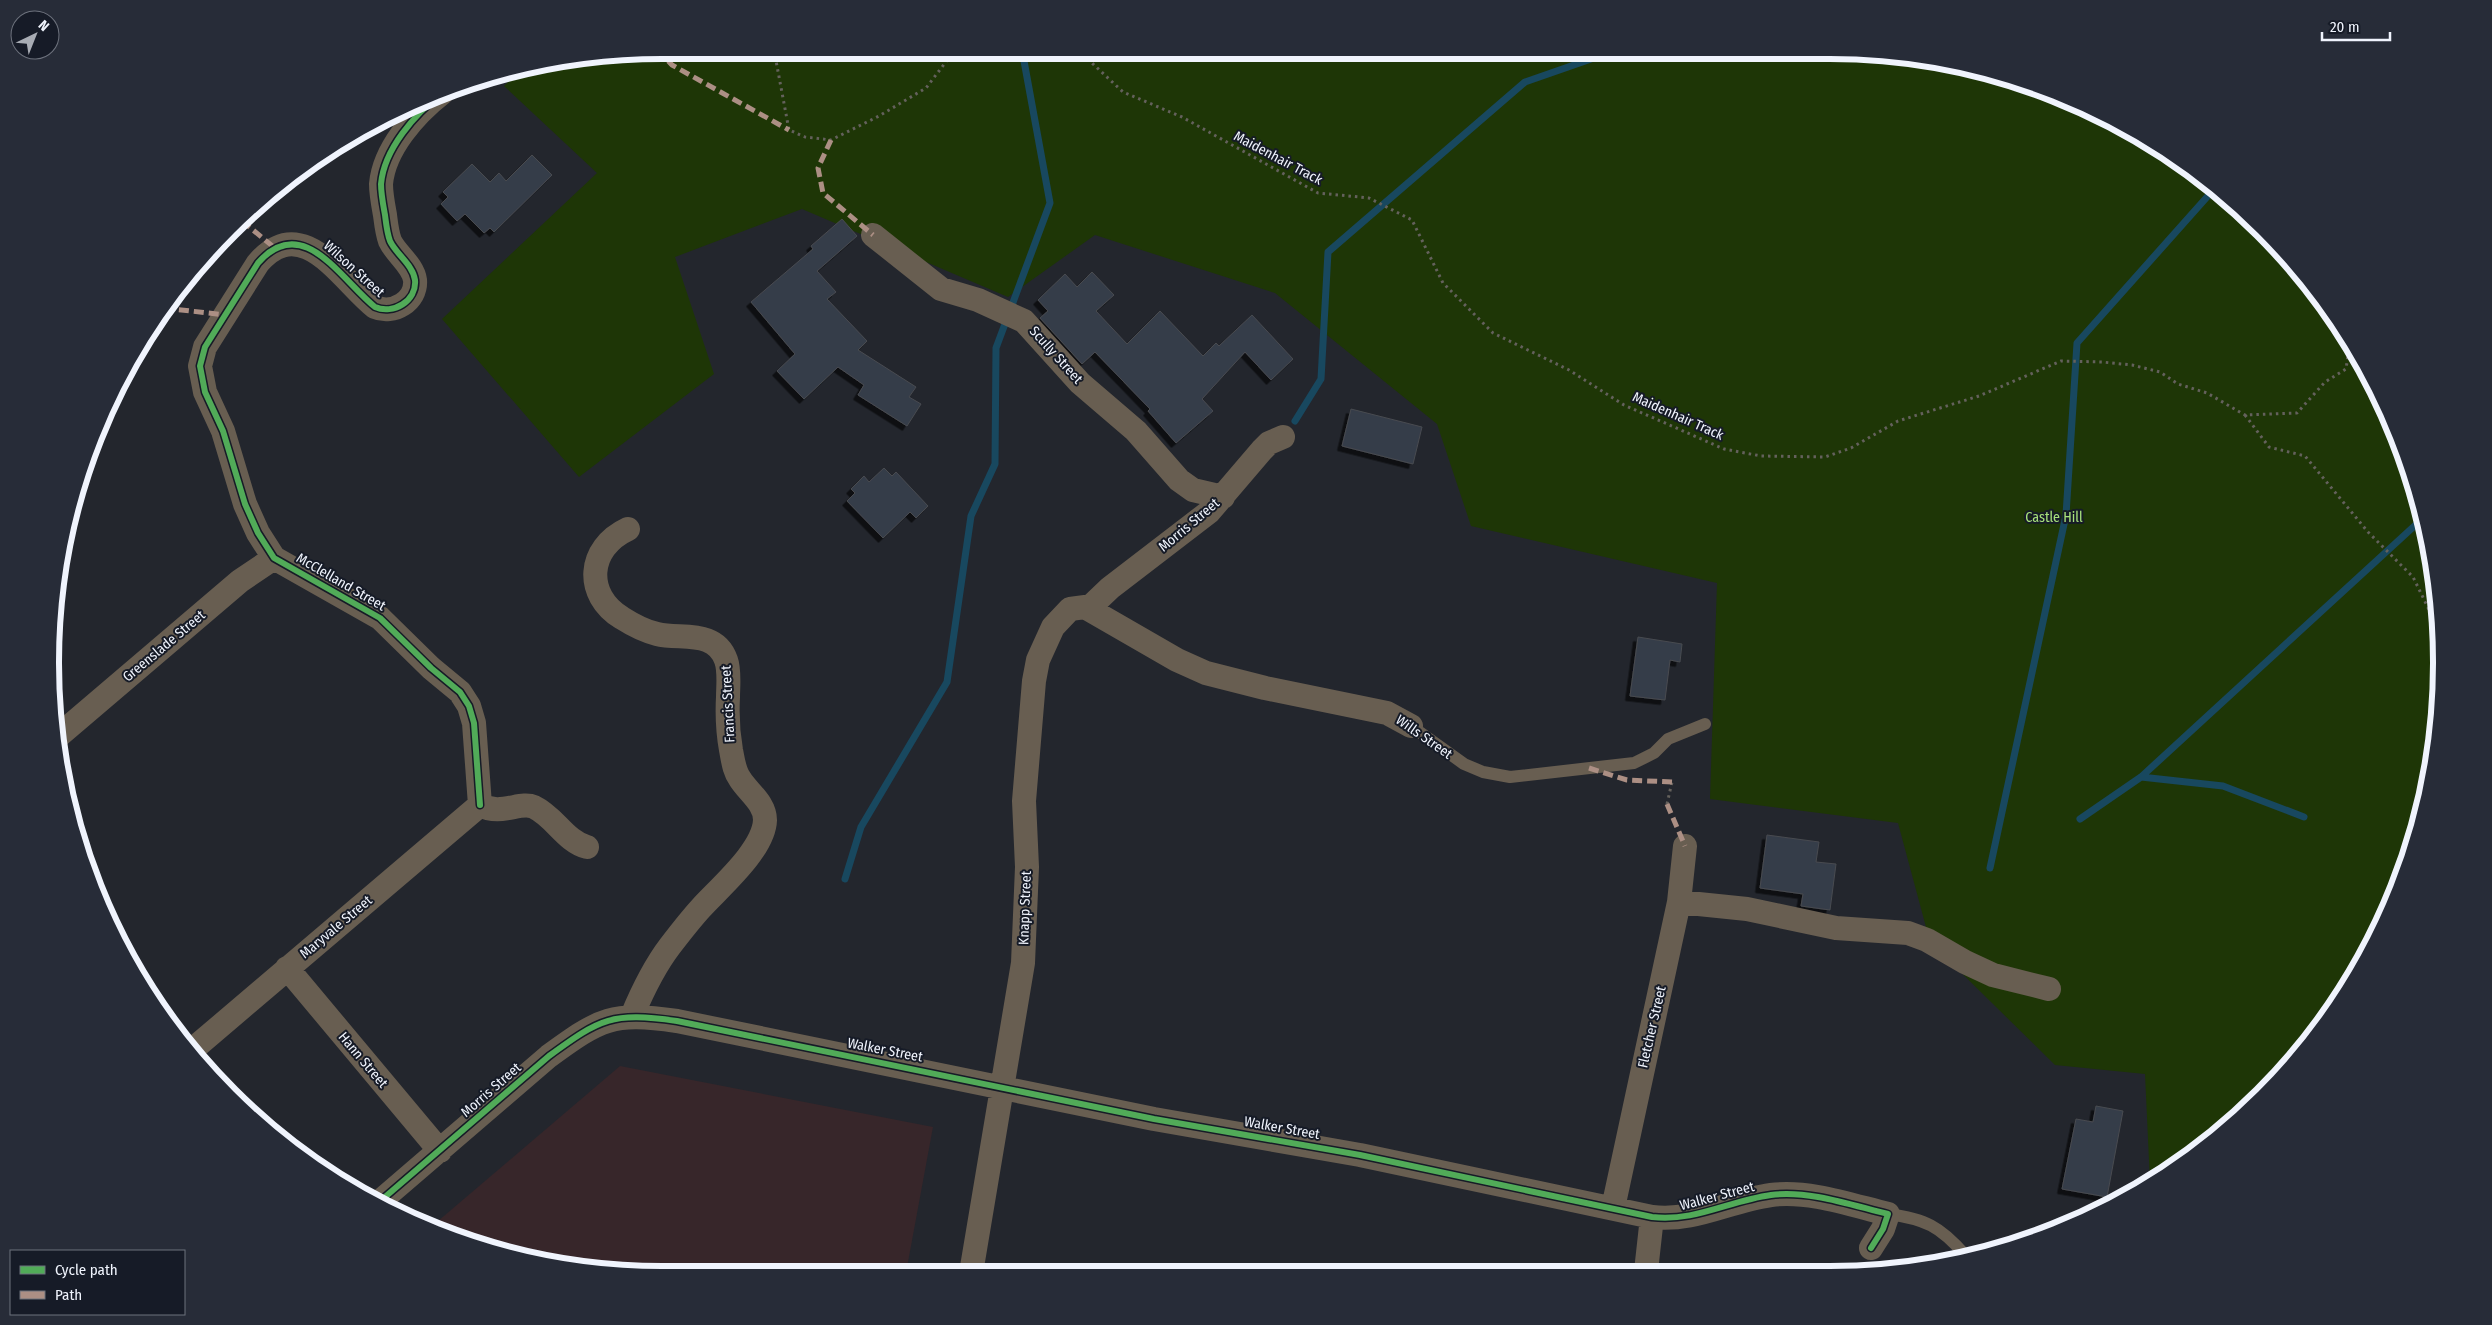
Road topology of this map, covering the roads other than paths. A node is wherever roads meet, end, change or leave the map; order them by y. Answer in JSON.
{"nodes":[{"id":1,"x":428,"y":106,"type":"edge"},
{"id":2,"x":873,"y":235,"type":"dead end"},
{"id":3,"x":200,"y":366,"type":"joint"},
{"id":4,"x":1283,"y":437,"type":"dead end"},
{"id":5,"x":1179,"y":480,"type":"junction"},
{"id":6,"x":1223,"y":497,"type":"junction"},
{"id":7,"x":628,"y":529,"type":"dead end"},
{"id":8,"x":1181,"y":533,"type":"junction"},
{"id":9,"x":274,"y":558,"type":"junction"},
{"id":10,"x":1089,"y":608,"type":"junction"},
{"id":11,"x":1705,"y":724,"type":"dead end"},
{"id":12,"x":1411,"y":726,"type":"joint"},
{"id":13,"x":63,"y":732,"type":"edge"},
{"id":14,"x":480,"y":805,"type":"junction"},
{"id":15,"x":1685,"y":846,"type":"dead end"},
{"id":16,"x":587,"y":847,"type":"dead end"},
{"id":17,"x":1679,"y":902,"type":"junction"},
{"id":18,"x":287,"y":968,"type":"junction"},
{"id":19,"x":2049,"y":989,"type":"dead end"},
{"id":20,"x":632,"y":1016,"type":"junction"},
{"id":21,"x":197,"y":1046,"type":"edge"},
{"id":22,"x":1002,"y":1086,"type":"junction"},
{"id":23,"x":440,"y":1151,"type":"junction"},
{"id":24,"x":384,"y":1198,"type":"edge"},
{"id":25,"x":1613,"y":1208,"type":"junction"},
{"id":26,"x":1888,"y":1214,"type":"junction"},
{"id":27,"x":1652,"y":1217,"type":"junction"},
{"id":28,"x":977,"y":1234,"type":"junction"},
{"id":29,"x":1871,"y":1248,"type":"dead end"},
{"id":30,"x":1961,"y":1252,"type":"edge"},
{"id":31,"x":965,"y":1266,"type":"edge"},
{"id":32,"x":972,"y":1266,"type":"edge"},
{"id":33,"x":1646,"y":1266,"type":"edge"}],
"edges":[{"from":1,"to":3,"type":"street","name":"Wilson Street"},
{"from":2,"to":5,"type":"street","name":"Scully Street"},
{"from":3,"to":9,"type":"street","name":"McClelland Street"},
{"from":4,"to":6,"type":"street","name":"Morris Street"},
{"from":5,"to":6,"type":"street","name":"Scully Street"},
{"from":5,"to":8,"type":"street"},
{"from":6,"to":8,"type":"street","name":"Morris Street"},
{"from":7,"to":20,"type":"street","name":"Francis Street"},
{"from":8,"to":10,"type":"street","name":"Morris Street"},
{"from":9,"to":13,"type":"street","name":"Greenslade Street"},
{"from":9,"to":14,"type":"street","name":"McClelland Street"},
{"from":10,"to":12,"type":"street","name":"Wills Street"},
{"from":10,"to":22,"type":"street","name":"Knapp Street"},
{"from":11,"to":12,"type":"lane","name":"Wills Street"},
{"from":14,"to":16,"type":"street"},
{"from":14,"to":18,"type":"street","name":"Maryvale Street"},
{"from":15,"to":17,"type":"street","name":"Fletcher Street"},
{"from":17,"to":19,"type":"street"},
{"from":17,"to":25,"type":"street","name":"Fletcher Street"},
{"from":18,"to":21,"type":"street","name":"Maryvale Street"},
{"from":18,"to":23,"type":"street","name":"Hann Street"},
{"from":20,"to":22,"type":"street","name":"Walker Street"},
{"from":20,"to":23,"type":"street","name":"Morris Street"},
{"from":22,"to":25,"type":"street","name":"Walker Street"},
{"from":22,"to":28,"type":"street","name":"Knapp Street"},
{"from":23,"to":24,"type":"street","name":"Morris Street"},
{"from":25,"to":27,"type":"street","name":"Walker Street"},
{"from":26,"to":27,"type":"street","name":"Walker Street"},
{"from":26,"to":29,"type":"street"},
{"from":26,"to":30,"type":"lane","name":"Walker Street"},
{"from":27,"to":33,"type":"street"},
{"from":28,"to":31,"type":"street","name":"Knapp Street"},
{"from":28,"to":32,"type":"street","name":"Knapp Street"}]}
